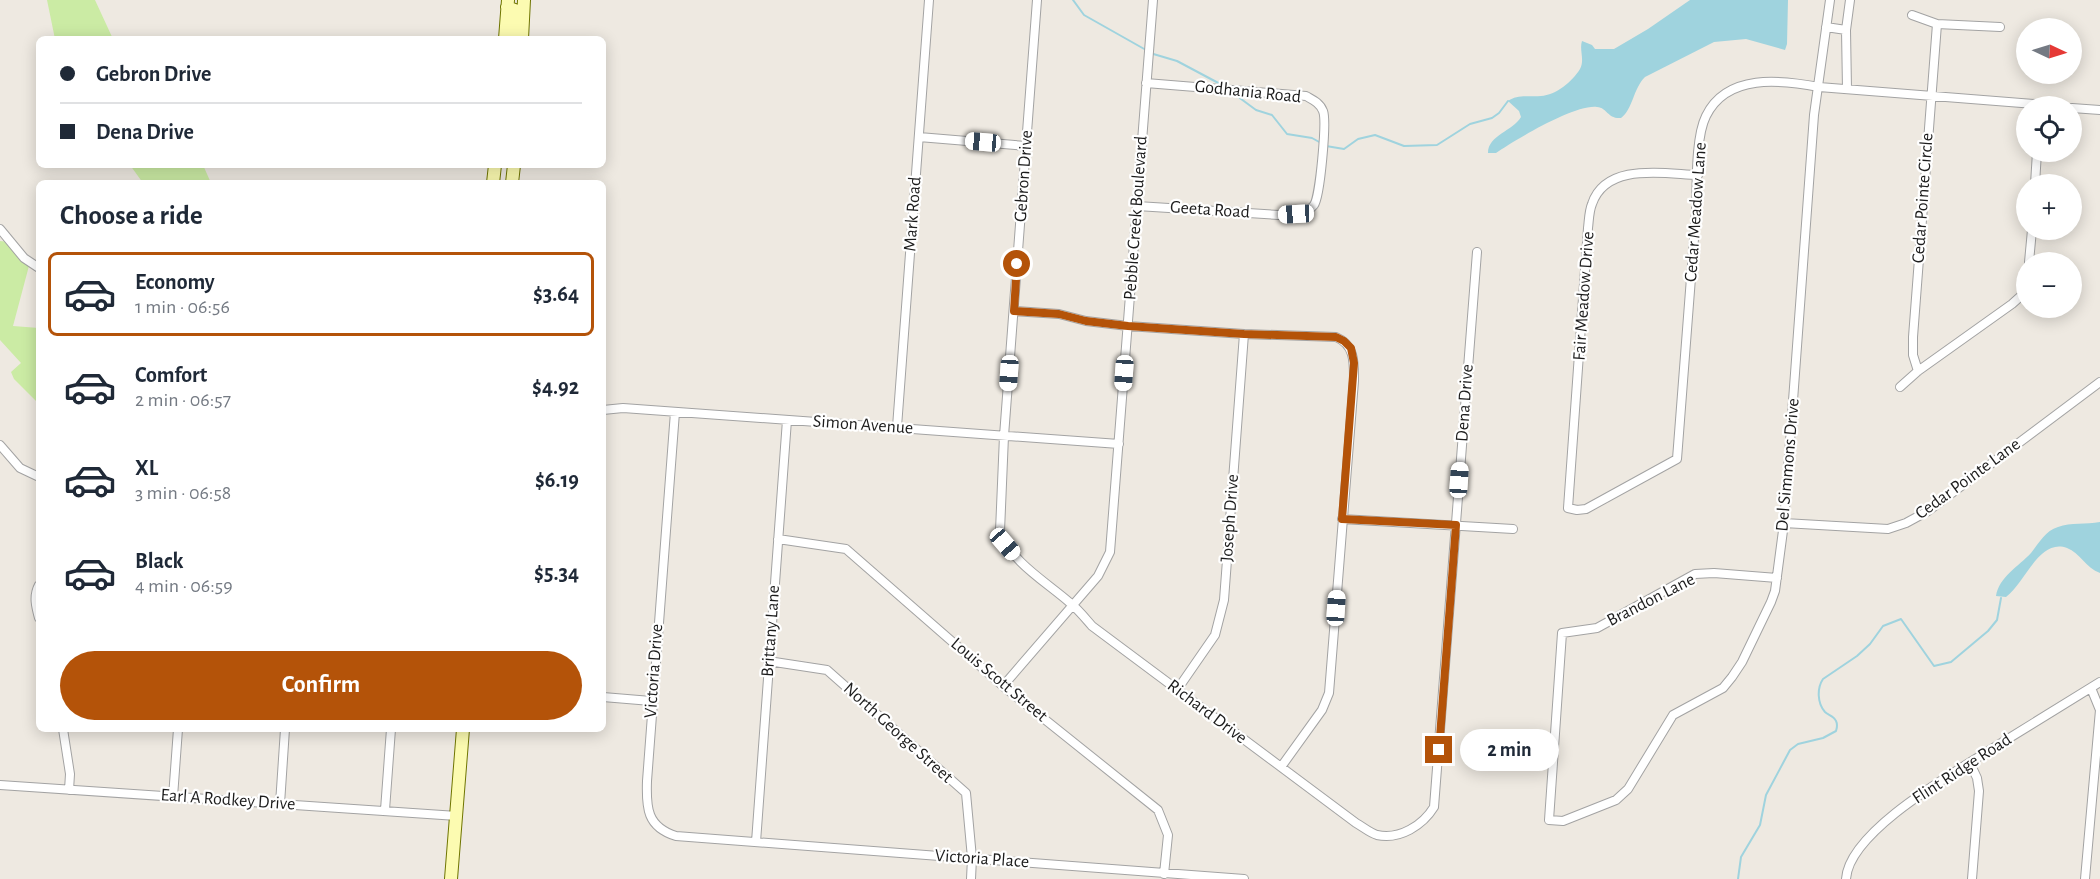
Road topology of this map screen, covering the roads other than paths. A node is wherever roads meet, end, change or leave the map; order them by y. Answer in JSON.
{"nodes":[{"id":1,"x":524,"y":0,"type":"edge"},
{"id":2,"x":929,"y":0,"type":"edge"},
{"id":3,"x":1037,"y":0,"type":"edge"},
{"id":4,"x":1153,"y":0,"type":"edge"},
{"id":5,"x":1830,"y":0,"type":"edge"},
{"id":6,"x":1850,"y":0,"type":"edge"},
{"id":7,"x":507,"y":4,"type":"edge"},
{"id":8,"x":1912,"y":15,"type":"dead end"},
{"id":9,"x":1937,"y":24,"type":"junction"},
{"id":10,"x":1826,"y":27,"type":"junction"},
{"id":11,"x":2000,"y":27,"type":"dead end"},
{"id":12,"x":1846,"y":30,"type":"junction"},
{"id":13,"x":505,"y":36,"type":"edge"},
{"id":14,"x":516,"y":36,"type":"edge"},
{"id":15,"x":522,"y":36,"type":"edge"},
{"id":16,"x":1146,"y":83,"type":"junction"},
{"id":17,"x":1819,"y":87,"type":"junction"},
{"id":18,"x":1847,"y":89,"type":"junction"},
{"id":19,"x":1931,"y":96,"type":"junction"},
{"id":20,"x":2016,"y":104,"type":"edge"},
{"id":21,"x":2082,"y":109,"type":"edge"},
{"id":22,"x":2100,"y":110,"type":"edge"},
{"id":23,"x":919,"y":137,"type":"junction"},
{"id":24,"x":1026,"y":146,"type":"junction"},
{"id":25,"x":1698,"y":175,"type":"junction"},
{"id":26,"x":1316,"y":202,"type":"joint"},
{"id":27,"x":1137,"y":206,"type":"junction"},
{"id":28,"x":0,"y":229,"type":"edge"},
{"id":29,"x":1477,"y":252,"type":"dead end"},
{"id":30,"x":36,"y":266,"type":"edge"},
{"id":31,"x":2016,"y":300,"type":"edge"},
{"id":32,"x":1014,"y":311,"type":"junction"},
{"id":33,"x":1128,"y":326,"type":"junction"},
{"id":34,"x":1244,"y":334,"type":"junction"},
{"id":35,"x":1918,"y":371,"type":"junction"},
{"id":36,"x":2100,"y":382,"type":"edge"},
{"id":37,"x":1900,"y":387,"type":"dead end"},
{"id":38,"x":606,"y":411,"type":"edge"},
{"id":39,"x":675,"y":411,"type":"junction"},
{"id":40,"x":787,"y":420,"type":"junction"},
{"id":41,"x":897,"y":427,"type":"junction"},
{"id":42,"x":1004,"y":436,"type":"junction"},
{"id":43,"x":1119,"y":444,"type":"junction"},
{"id":44,"x":0,"y":445,"type":"edge"},
{"id":45,"x":36,"y":476,"type":"edge"},
{"id":46,"x":1569,"y":508,"type":"joint"},
{"id":47,"x":1342,"y":519,"type":"junction"},
{"id":48,"x":1784,"y":523,"type":"junction"},
{"id":49,"x":1456,"y":525,"type":"junction"},
{"id":50,"x":1513,"y":529,"type":"dead end"},
{"id":51,"x":1000,"y":531,"type":"joint"},
{"id":52,"x":778,"y":539,"type":"junction"},
{"id":53,"x":1777,"y":578,"type":"junction"},
{"id":54,"x":36,"y":591,"type":"edge"},
{"id":55,"x":1072,"y":604,"type":"junction"},
{"id":56,"x":36,"y":608,"type":"edge"},
{"id":57,"x":768,"y":661,"type":"junction"},
{"id":58,"x":2100,"y":682,"type":"edge"},
{"id":59,"x":1003,"y":686,"type":"junction"},
{"id":60,"x":2091,"y":688,"type":"junction"},
{"id":61,"x":1177,"y":690,"type":"junction"},
{"id":62,"x":606,"y":697,"type":"edge"},
{"id":63,"x":651,"y":701,"type":"junction"},
{"id":64,"x":64,"y":732,"type":"edge"},
{"id":65,"x":178,"y":732,"type":"edge"},
{"id":66,"x":285,"y":732,"type":"edge"},
{"id":67,"x":391,"y":732,"type":"edge"},
{"id":68,"x":463,"y":732,"type":"edge"},
{"id":69,"x":1970,"y":763,"type":"junction"},
{"id":70,"x":1281,"y":767,"type":"junction"},
{"id":71,"x":0,"y":785,"type":"edge"},
{"id":72,"x":69,"y":790,"type":"junction"},
{"id":73,"x":173,"y":797,"type":"junction"},
{"id":74,"x":280,"y":804,"type":"junction"},
{"id":75,"x":1434,"y":807,"type":"joint"},
{"id":76,"x":385,"y":810,"type":"junction"},
{"id":77,"x":457,"y":816,"type":"junction"},
{"id":78,"x":1549,"y":820,"type":"joint"},
{"id":79,"x":756,"y":842,"type":"junction"},
{"id":80,"x":972,"y":858,"type":"junction"},
{"id":81,"x":1164,"y":873,"type":"junction"},
{"id":82,"x":451,"y":879,"type":"edge"},
{"id":83,"x":971,"y":879,"type":"edge"},
{"id":84,"x":1244,"y":879,"type":"edge"},
{"id":85,"x":1846,"y":879,"type":"edge"},
{"id":86,"x":1972,"y":879,"type":"edge"},
{"id":87,"x":2085,"y":879,"type":"edge"}],
"edges":[{"from":1,"to":15,"type":"main road"},
{"from":2,"to":23,"type":"street","name":"Mark Road"},
{"from":3,"to":24,"type":"street","name":"Gebron Drive"},
{"from":4,"to":16,"type":"street","name":"Pebble Creek Boulevard"},
{"from":5,"to":10,"type":"street","name":"Del Simmons Drive"},
{"from":6,"to":12,"type":"street"},
{"from":7,"to":13,"type":"main road"},
{"from":7,"to":14,"type":"main road"},
{"from":8,"to":9,"type":"street"},
{"from":9,"to":11,"type":"street"},
{"from":9,"to":19,"type":"street","name":"Cedar Pointe Circle"},
{"from":10,"to":12,"type":"street"},
{"from":10,"to":17,"type":"street","name":"Del Simmons Drive"},
{"from":12,"to":18,"type":"street"},
{"from":16,"to":26,"type":"street","name":"Godhania Road"},
{"from":16,"to":27,"type":"street","name":"Pebble Creek Boulevard"},
{"from":17,"to":18,"type":"street","name":"Cedar Meadow Lane"},
{"from":17,"to":25,"type":"street","name":"Cedar Meadow Lane"},
{"from":17,"to":48,"type":"street","name":"Del Simmons Drive"},
{"from":18,"to":19,"type":"street","name":"Cedar Meadow Lane"},
{"from":19,"to":20,"type":"street","name":"Cedar Meadow Lane"},
{"from":19,"to":35,"type":"street","name":"Cedar Pointe Circle"},
{"from":21,"to":22,"type":"street"},
{"from":23,"to":24,"type":"street"},
{"from":23,"to":41,"type":"street","name":"Mark Road"},
{"from":24,"to":32,"type":"street","name":"Gebron Drive"},
{"from":25,"to":46,"type":"street","name":"Cedar Meadow Lane"},
{"from":25,"to":46,"type":"street","name":"Fair Meadow Drive"},
{"from":26,"to":27,"type":"street","name":"Geeta Road"},
{"from":27,"to":33,"type":"street","name":"Pebble Creek Boulevard"},
{"from":28,"to":30,"type":"street"},
{"from":29,"to":49,"type":"street","name":"Dena Drive"},
{"from":31,"to":35,"type":"street"},
{"from":32,"to":33,"type":"street"},
{"from":32,"to":42,"type":"street","name":"Gebron Drive"},
{"from":33,"to":34,"type":"street"},
{"from":33,"to":43,"type":"street","name":"Pebble Creek Boulevard"},
{"from":34,"to":47,"type":"street"},
{"from":34,"to":61,"type":"street","name":"Joseph Drive"},
{"from":35,"to":37,"type":"street"},
{"from":36,"to":48,"type":"street","name":"Cedar Pointe Lane"},
{"from":38,"to":39,"type":"street","name":"Simon Avenue"},
{"from":39,"to":40,"type":"street","name":"Simon Avenue"},
{"from":39,"to":63,"type":"street","name":"Victoria Drive"},
{"from":40,"to":41,"type":"street","name":"Simon Avenue"},
{"from":40,"to":52,"type":"street","name":"Brittany Lane"},
{"from":41,"to":42,"type":"street","name":"Simon Avenue"},
{"from":42,"to":43,"type":"street","name":"Simon Avenue"},
{"from":42,"to":51,"type":"street","name":"Gebron Drive"},
{"from":43,"to":55,"type":"street","name":"Pebble Creek Boulevard"},
{"from":44,"to":45,"type":"street"},
{"from":47,"to":49,"type":"street"},
{"from":47,"to":70,"type":"street"},
{"from":48,"to":53,"type":"street","name":"Del Simmons Drive"},
{"from":49,"to":50,"type":"street"},
{"from":49,"to":75,"type":"street","name":"Dena Drive"},
{"from":51,"to":55,"type":"street","name":"Richard Drive"},
{"from":52,"to":57,"type":"street","name":"Brittany Lane"},
{"from":52,"to":59,"type":"street","name":"Louis Scott Street"},
{"from":53,"to":78,"type":"street","name":"Del Simmons Drive"},
{"from":53,"to":78,"type":"street","name":"Brandon Lane"},
{"from":54,"to":56,"type":"street"},
{"from":55,"to":59,"type":"street","name":"Pebble Creek Boulevard"},
{"from":55,"to":61,"type":"street","name":"Richard Drive"},
{"from":57,"to":79,"type":"street","name":"Brittany Lane"},
{"from":57,"to":80,"type":"street","name":"North George Street"},
{"from":58,"to":60,"type":"street","name":"Flint Ridge Road"},
{"from":59,"to":81,"type":"street","name":"Louis Scott Street"},
{"from":60,"to":69,"type":"street","name":"Flint Ridge Road"},
{"from":60,"to":87,"type":"street"},
{"from":61,"to":70,"type":"street","name":"Richard Drive"},
{"from":62,"to":63,"type":"street"},
{"from":63,"to":79,"type":"street","name":"Victoria Drive"},
{"from":64,"to":72,"type":"street"},
{"from":65,"to":73,"type":"street"},
{"from":66,"to":74,"type":"street"},
{"from":67,"to":76,"type":"street"},
{"from":68,"to":77,"type":"main road"},
{"from":69,"to":85,"type":"street","name":"Flint Ridge Road"},
{"from":69,"to":86,"type":"street"},
{"from":70,"to":75,"type":"street","name":"Richard Drive"},
{"from":71,"to":72,"type":"street","name":"Earl A Rodkey Drive"},
{"from":72,"to":73,"type":"street","name":"Earl A Rodkey Drive"},
{"from":73,"to":74,"type":"street","name":"Earl A Rodkey Drive"},
{"from":74,"to":76,"type":"street","name":"Earl A Rodkey Drive"},
{"from":76,"to":77,"type":"street","name":"Earl A Rodkey Drive"},
{"from":77,"to":82,"type":"main road"},
{"from":79,"to":80,"type":"street","name":"Victoria Place"},
{"from":80,"to":81,"type":"street","name":"Victoria Place"},
{"from":80,"to":83,"type":"street","name":"North George Street"},
{"from":81,"to":84,"type":"street","name":"Victoria Place"}]}
